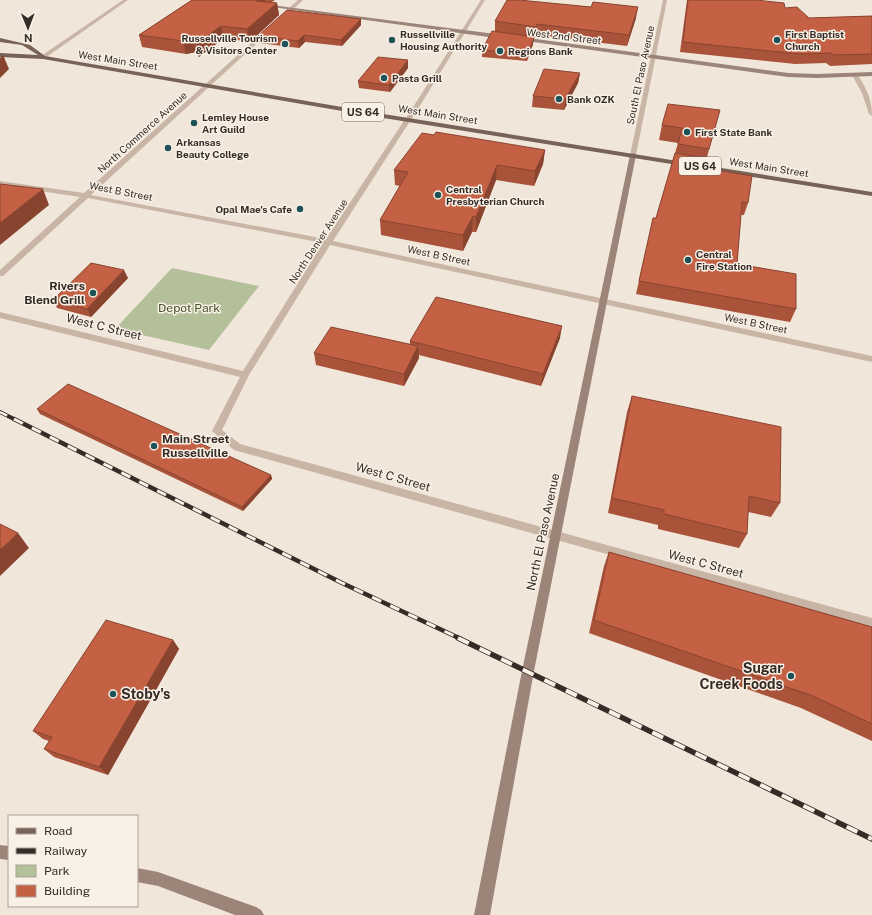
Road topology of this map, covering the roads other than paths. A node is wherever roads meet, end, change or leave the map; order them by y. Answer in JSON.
{"nodes":[{"id":1,"x":126,"y":0,"type":"edge"},
{"id":2,"x":301,"y":0,"type":"edge"},
{"id":3,"x":483,"y":0,"type":"edge"},
{"id":4,"x":665,"y":0,"type":"edge"},
{"id":5,"x":261,"y":4,"type":"edge"},
{"id":6,"x":291,"y":8,"type":"junction"},
{"id":7,"x":275,"y":24,"type":"edge"},
{"id":8,"x":269,"y":29,"type":"edge"},
{"id":9,"x":464,"y":32,"type":"junction"},
{"id":10,"x":0,"y":40,"type":"edge"},
{"id":11,"x":0,"y":55,"type":"edge"},
{"id":12,"x":653,"y":56,"type":"junction"},
{"id":13,"x":43,"y":57,"type":"junction"},
{"id":14,"x":872,"y":74,"type":"edge"},
{"id":15,"x":855,"y":75,"type":"junction"},
{"id":16,"x":209,"y":85,"type":"junction"},
{"id":17,"x":872,"y":114,"type":"edge"},
{"id":18,"x":408,"y":120,"type":"junction"},
{"id":19,"x":633,"y":155,"type":"junction"},
{"id":20,"x":0,"y":183,"type":"edge"},
{"id":21,"x":872,"y":194,"type":"edge"},
{"id":22,"x":88,"y":196,"type":"junction"},
{"id":23,"x":328,"y":242,"type":"junction"},
{"id":24,"x":0,"y":274,"type":"edge"},
{"id":25,"x":604,"y":302,"type":"junction"},
{"id":26,"x":0,"y":315,"type":"edge"},
{"id":27,"x":872,"y":359,"type":"edge"},
{"id":28,"x":245,"y":375,"type":"junction"},
{"id":29,"x":556,"y":536,"type":"junction"},
{"id":30,"x":872,"y":623,"type":"edge"},
{"id":31,"x":138,"y":875,"type":"edge"},
{"id":32,"x":256,"y":915,"type":"edge"},
{"id":33,"x":482,"y":915,"type":"edge"}],
"edges":[{"from":1,"to":13,"type":"street"},
{"from":2,"to":6,"type":"street"},
{"from":3,"to":9,"type":"street","name":"North Denver Avenue"},
{"from":4,"to":12,"type":"street","name":"South El Paso Avenue"},
{"from":5,"to":6,"type":"street","name":"West 2nd Street"},
{"from":6,"to":7,"type":"street"},
{"from":6,"to":9,"type":"street","name":"West 2nd Street"},
{"from":8,"to":16,"type":"street","name":"North Commerce Avenue"},
{"from":9,"to":12,"type":"street","name":"West 2nd Street"},
{"from":9,"to":18,"type":"street","name":"North Denver Avenue"},
{"from":10,"to":13,"type":"main road"},
{"from":11,"to":13,"type":"main road","name":"West Main Street","number":"US 64"},
{"from":12,"to":15,"type":"street","name":"West 2nd Street"},
{"from":12,"to":19,"type":"street","name":"South El Paso Avenue"},
{"from":13,"to":16,"type":"main road","name":"West Main Street","number":"US 64"},
{"from":14,"to":15,"type":"street","name":"West 2nd Street"},
{"from":15,"to":17,"type":"street"},
{"from":16,"to":18,"type":"main road","name":"West Main Street","number":"US 64"},
{"from":16,"to":22,"type":"street","name":"North Commerce Avenue"},
{"from":18,"to":19,"type":"main road","name":"West Main Street","number":"US 64"},
{"from":18,"to":23,"type":"street","name":"North Denver Avenue"},
{"from":19,"to":21,"type":"main road","name":"West Main Street","number":"US 64"},
{"from":19,"to":25,"type":"street","name":"North El Paso Avenue"},
{"from":20,"to":22,"type":"street","name":"West B Street"},
{"from":22,"to":23,"type":"street","name":"West B Street"},
{"from":22,"to":24,"type":"street","name":"North Commerce Avenue"},
{"from":23,"to":25,"type":"street","name":"West B Street"},
{"from":23,"to":28,"type":"street","name":"North Denver Avenue"},
{"from":25,"to":27,"type":"street","name":"West B Street"},
{"from":25,"to":29,"type":"street","name":"North El Paso Avenue"},
{"from":26,"to":28,"type":"street","name":"West C Street"},
{"from":28,"to":29,"type":"street","name":"West C Street"},
{"from":29,"to":30,"type":"street","name":"West C Street"},
{"from":29,"to":33,"type":"street","name":"North El Paso Avenue"},
{"from":31,"to":32,"type":"street"}]}
